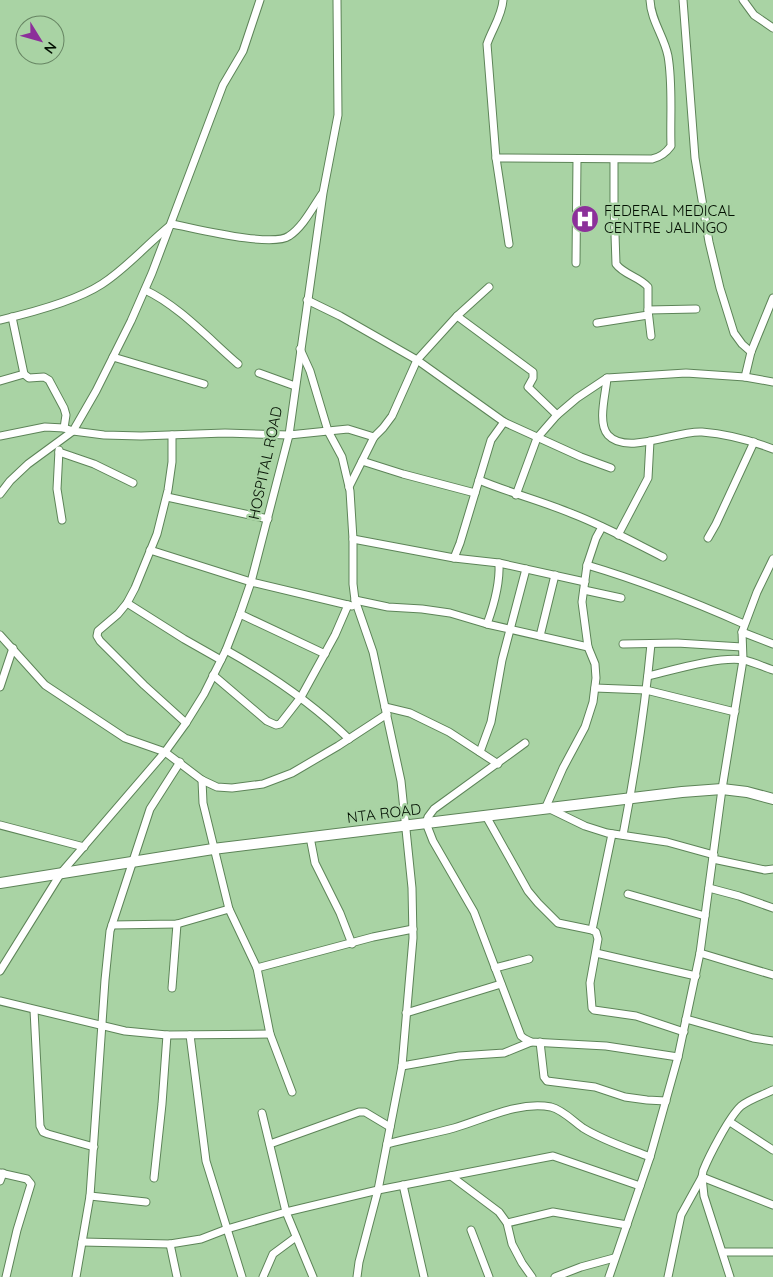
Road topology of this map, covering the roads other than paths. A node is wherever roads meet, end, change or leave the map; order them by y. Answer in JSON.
{"nodes":[{"id":1,"x":260,"y":0,"type":"edge"},
{"id":2,"x":337,"y":0,"type":"edge"},
{"id":3,"x":503,"y":0,"type":"edge"},
{"id":4,"x":650,"y":0,"type":"edge"},
{"id":5,"x":683,"y":0,"type":"edge"},
{"id":6,"x":743,"y":0,"type":"edge"},
{"id":7,"x":773,"y":28,"type":"edge"},
{"id":8,"x":496,"y":158,"type":"junction"},
{"id":9,"x":576,"y":159,"type":"junction"},
{"id":10,"x":614,"y":160,"type":"junction"},
{"id":11,"x":323,"y":193,"type":"junction"},
{"id":12,"x":172,"y":224,"type":"junction"},
{"id":13,"x":509,"y":244,"type":"dead end"},
{"id":14,"x":576,"y":263,"type":"dead end"},
{"id":15,"x":489,"y":288,"type":"dead end"},
{"id":16,"x":145,"y":290,"type":"junction"},
{"id":17,"x":773,"y":298,"type":"edge"},
{"id":18,"x":307,"y":300,"type":"junction"},
{"id":19,"x":696,"y":309,"type":"dead end"},
{"id":20,"x":648,"y":312,"type":"junction"},
{"id":21,"x":457,"y":316,"type":"junction"},
{"id":22,"x":12,"y":317,"type":"junction"},
{"id":23,"x":0,"y":320,"type":"edge"},
{"id":24,"x":597,"y":323,"type":"dead end"},
{"id":25,"x":651,"y":336,"type":"dead end"},
{"id":26,"x":300,"y":349,"type":"junction"},
{"id":27,"x":751,"y":352,"type":"junction"},
{"id":28,"x":113,"y":357,"type":"junction"},
{"id":29,"x":417,"y":360,"type":"junction"},
{"id":30,"x":238,"y":364,"type":"dead end"},
{"id":31,"x":259,"y":373,"type":"dead end"},
{"id":32,"x":24,"y":374,"type":"junction"},
{"id":33,"x":745,"y":377,"type":"junction"},
{"id":34,"x":607,"y":378,"type":"junction"},
{"id":35,"x":0,"y":381,"type":"edge"},
{"id":36,"x":773,"y":382,"type":"edge"},
{"id":37,"x":204,"y":384,"type":"dead end"},
{"id":38,"x":295,"y":386,"type":"junction"},
{"id":39,"x":557,"y":415,"type":"junction"},
{"id":40,"x":504,"y":422,"type":"junction"},
{"id":41,"x":64,"y":428,"type":"junction"},
{"id":42,"x":73,"y":431,"type":"junction"},
{"id":43,"x":328,"y":431,"type":"junction"},
{"id":44,"x":172,"y":435,"type":"junction"},
{"id":45,"x":288,"y":435,"type":"junction"},
{"id":46,"x":0,"y":436,"type":"edge"},
{"id":47,"x":374,"y":437,"type":"junction"},
{"id":48,"x":537,"y":438,"type":"junction"},
{"id":49,"x":650,"y":441,"type":"junction"},
{"id":50,"x":59,"y":442,"type":"junction"},
{"id":51,"x":754,"y":442,"type":"junction"},
{"id":52,"x":773,"y":449,"type":"edge"},
{"id":53,"x":59,"y":452,"type":"junction"},
{"id":54,"x":362,"y":461,"type":"junction"},
{"id":55,"x":611,"y":468,"type":"dead end"},
{"id":56,"x":479,"y":480,"type":"junction"},
{"id":57,"x":133,"y":484,"type":"dead end"},
{"id":58,"x":349,"y":487,"type":"junction"},
{"id":59,"x":475,"y":493,"type":"junction"},
{"id":60,"x":0,"y":494,"type":"edge"},
{"id":61,"x":516,"y":495,"type":"junction"},
{"id":62,"x":167,"y":497,"type":"junction"},
{"id":63,"x":268,"y":519,"type":"junction"},
{"id":64,"x":62,"y":520,"type":"dead end"},
{"id":65,"x":602,"y":526,"type":"junction"},
{"id":66,"x":618,"y":535,"type":"junction"},
{"id":67,"x":708,"y":538,"type":"dead end"},
{"id":68,"x":353,"y":540,"type":"junction"},
{"id":69,"x":150,"y":550,"type":"junction"},
{"id":70,"x":663,"y":557,"type":"dead end"},
{"id":71,"x":454,"y":558,"type":"junction"},
{"id":72,"x":773,"y":559,"type":"edge"},
{"id":73,"x":499,"y":563,"type":"junction"},
{"id":74,"x":587,"y":565,"type":"junction"},
{"id":75,"x":526,"y":569,"type":"junction"},
{"id":76,"x":555,"y":575,"type":"junction"},
{"id":77,"x":770,"y":575,"type":"edge"},
{"id":78,"x":251,"y":582,"type":"junction"},
{"id":79,"x":585,"y":586,"type":"junction"},
{"id":80,"x":622,"y":598,"type":"dead end"},
{"id":81,"x":127,"y":603,"type":"junction"},
{"id":82,"x":356,"y":604,"type":"junction"},
{"id":83,"x":348,"y":605,"type":"junction"},
{"id":84,"x":240,"y":614,"type":"junction"},
{"id":85,"x":487,"y":624,"type":"junction"},
{"id":86,"x":744,"y":624,"type":"junction"},
{"id":87,"x":509,"y":629,"type":"junction"},
{"id":88,"x":742,"y":632,"type":"junction"},
{"id":89,"x":0,"y":635,"type":"edge"},
{"id":90,"x":540,"y":636,"type":"junction"},
{"id":91,"x":623,"y":644,"type":"dead end"},
{"id":92,"x":650,"y":644,"type":"junction"},
{"id":93,"x":773,"y":644,"type":"edge"},
{"id":94,"x":588,"y":647,"type":"junction"},
{"id":95,"x":742,"y":647,"type":"junction"},
{"id":96,"x":13,"y":648,"type":"junction"},
{"id":97,"x":226,"y":650,"type":"junction"},
{"id":98,"x":325,"y":654,"type":"junction"},
{"id":99,"x":221,"y":660,"type":"junction"},
{"id":100,"x":743,"y":660,"type":"junction"},
{"id":101,"x":773,"y":670,"type":"edge"},
{"id":102,"x":213,"y":676,"type":"junction"},
{"id":103,"x":648,"y":676,"type":"junction"},
{"id":104,"x":0,"y":687,"type":"edge"},
{"id":105,"x":595,"y":688,"type":"junction"},
{"id":106,"x":646,"y":690,"type":"junction"},
{"id":107,"x":301,"y":697,"type":"junction"},
{"id":108,"x":386,"y":710,"type":"junction"},
{"id":109,"x":735,"y":712,"type":"junction"},
{"id":110,"x":186,"y":723,"type":"junction"},
{"id":111,"x":350,"y":739,"type":"junction"},
{"id":112,"x":525,"y":742,"type":"dead end"},
{"id":113,"x":165,"y":752,"type":"junction"},
{"id":114,"x":480,"y":752,"type":"junction"},
{"id":115,"x":180,"y":762,"type":"junction"},
{"id":116,"x":498,"y":764,"type":"junction"},
{"id":117,"x":202,"y":780,"type":"junction"},
{"id":118,"x":722,"y":789,"type":"junction"},
{"id":119,"x":630,"y":798,"type":"junction"},
{"id":120,"x":773,"y":798,"type":"edge"},
{"id":121,"x":548,"y":809,"type":"junction"},
{"id":122,"x":486,"y":816,"type":"junction"},
{"id":123,"x":426,"y":823,"type":"junction"},
{"id":124,"x":0,"y":825,"type":"edge"},
{"id":125,"x":406,"y":826,"type":"junction"},
{"id":126,"x":612,"y":834,"type":"junction"},
{"id":127,"x":623,"y":835,"type":"junction"},
{"id":128,"x":310,"y":837,"type":"junction"},
{"id":129,"x":84,"y":847,"type":"junction"},
{"id":130,"x":213,"y":849,"type":"junction"},
{"id":131,"x":713,"y":857,"type":"junction"},
{"id":132,"x":134,"y":862,"type":"junction"},
{"id":133,"x":773,"y":870,"type":"edge"},
{"id":134,"x":61,"y":873,"type":"junction"},
{"id":135,"x":0,"y":883,"type":"edge"},
{"id":136,"x":709,"y":888,"type":"junction"},
{"id":137,"x":628,"y":894,"type":"dead end"},
{"id":138,"x":773,"y":908,"type":"edge"},
{"id":139,"x":229,"y":909,"type":"junction"},
{"id":140,"x":705,"y":916,"type":"junction"},
{"id":141,"x":177,"y":924,"type":"junction"},
{"id":142,"x":112,"y":925,"type":"junction"},
{"id":143,"x":413,"y":929,"type":"junction"},
{"id":144,"x":592,"y":930,"type":"junction"},
{"id":145,"x":352,"y":944,"type":"junction"},
{"id":146,"x":596,"y":953,"type":"junction"},
{"id":147,"x":700,"y":954,"type":"junction"},
{"id":148,"x":530,"y":959,"type":"dead end"},
{"id":149,"x":257,"y":968,"type":"junction"},
{"id":150,"x":495,"y":968,"type":"junction"},
{"id":151,"x":0,"y":971,"type":"edge"},
{"id":152,"x":773,"y":975,"type":"edge"},
{"id":153,"x":696,"y":976,"type":"junction"},
{"id":154,"x":501,"y":984,"type":"junction"},
{"id":155,"x":172,"y":988,"type":"dead end"},
{"id":156,"x":0,"y":1001,"type":"edge"},
{"id":157,"x":34,"y":1010,"type":"junction"},
{"id":158,"x":406,"y":1012,"type":"junction"},
{"id":159,"x":686,"y":1020,"type":"junction"},
{"id":160,"x":102,"y":1025,"type":"junction"},
{"id":161,"x":684,"y":1032,"type":"junction"},
{"id":162,"x":270,"y":1034,"type":"junction"},
{"id":163,"x":167,"y":1035,"type":"junction"},
{"id":164,"x":190,"y":1035,"type":"junction"},
{"id":165,"x":773,"y":1041,"type":"edge"},
{"id":166,"x":531,"y":1042,"type":"junction"},
{"id":167,"x":540,"y":1042,"type":"junction"},
{"id":168,"x":678,"y":1057,"type":"junction"},
{"id":169,"x":402,"y":1066,"type":"junction"},
{"id":170,"x":773,"y":1090,"type":"edge"},
{"id":171,"x":292,"y":1092,"type":"dead end"},
{"id":172,"x":666,"y":1101,"type":"junction"},
{"id":173,"x":262,"y":1113,"type":"dead end"},
{"id":174,"x":730,"y":1122,"type":"junction"},
{"id":175,"x":390,"y":1127,"type":"junction"},
{"id":176,"x":270,"y":1144,"type":"junction"},
{"id":177,"x":386,"y":1144,"type":"junction"},
{"id":178,"x":94,"y":1147,"type":"junction"},
{"id":179,"x":773,"y":1150,"type":"edge"},
{"id":180,"x":650,"y":1157,"type":"junction"},
{"id":181,"x":1,"y":1173,"type":"edge"},
{"id":182,"x":451,"y":1176,"type":"junction"},
{"id":183,"x":702,"y":1177,"type":"junction"},
{"id":184,"x":154,"y":1178,"type":"dead end"},
{"id":185,"x":0,"y":1182,"type":"edge"},
{"id":186,"x":403,"y":1185,"type":"junction"},
{"id":187,"x":640,"y":1186,"type":"junction"},
{"id":188,"x":378,"y":1190,"type":"junction"},
{"id":189,"x":90,"y":1196,"type":"junction"},
{"id":190,"x":146,"y":1202,"type":"dead end"},
{"id":191,"x":773,"y":1205,"type":"edge"},
{"id":192,"x":286,"y":1212,"type":"junction"},
{"id":193,"x":506,"y":1223,"type":"junction"},
{"id":194,"x":627,"y":1225,"type":"junction"},
{"id":195,"x":227,"y":1229,"type":"junction"},
{"id":196,"x":471,"y":1230,"type":"dead end"},
{"id":197,"x":296,"y":1237,"type":"junction"},
{"id":198,"x":82,"y":1242,"type":"junction"},
{"id":199,"x":170,"y":1244,"type":"junction"},
{"id":200,"x":723,"y":1252,"type":"junction"},
{"id":201,"x":773,"y":1252,"type":"edge"},
{"id":202,"x":614,"y":1258,"type":"junction"},
{"id":203,"x":6,"y":1277,"type":"edge"},
{"id":204,"x":76,"y":1277,"type":"edge"},
{"id":205,"x":177,"y":1277,"type":"edge"},
{"id":206,"x":242,"y":1277,"type":"edge"},
{"id":207,"x":264,"y":1277,"type":"edge"},
{"id":208,"x":313,"y":1277,"type":"edge"},
{"id":209,"x":357,"y":1277,"type":"edge"},
{"id":210,"x":424,"y":1277,"type":"edge"},
{"id":211,"x":489,"y":1277,"type":"edge"},
{"id":212,"x":532,"y":1277,"type":"edge"},
{"id":213,"x":555,"y":1277,"type":"edge"},
{"id":214,"x":609,"y":1277,"type":"edge"},
{"id":215,"x":668,"y":1277,"type":"edge"},
{"id":216,"x":730,"y":1277,"type":"edge"}],
"edges":[{"from":1,"to":12,"type":"street"},
{"from":2,"to":11,"type":"street","name":"HOSPITAL ROAD"},
{"from":3,"to":8,"type":"street"},
{"from":4,"to":10,"type":"street"},
{"from":5,"to":27,"type":"street"},
{"from":6,"to":7,"type":"street"},
{"from":8,"to":9,"type":"street"},
{"from":8,"to":13,"type":"street"},
{"from":9,"to":10,"type":"street"},
{"from":9,"to":14,"type":"street"},
{"from":10,"to":20,"type":"street"},
{"from":11,"to":12,"type":"street"},
{"from":11,"to":18,"type":"street","name":"HOSPITAL ROAD"},
{"from":12,"to":16,"type":"street"},
{"from":12,"to":22,"type":"street"},
{"from":15,"to":21,"type":"street"},
{"from":16,"to":28,"type":"street"},
{"from":16,"to":30,"type":"street"},
{"from":17,"to":27,"type":"street"},
{"from":18,"to":26,"type":"street","name":"HOSPITAL ROAD"},
{"from":18,"to":29,"type":"street"},
{"from":19,"to":20,"type":"street"},
{"from":20,"to":24,"type":"street"},
{"from":20,"to":25,"type":"street"},
{"from":21,"to":29,"type":"street"},
{"from":21,"to":39,"type":"street"},
{"from":22,"to":23,"type":"street"},
{"from":22,"to":32,"type":"street"},
{"from":26,"to":38,"type":"street","name":"HOSPITAL ROAD"},
{"from":26,"to":43,"type":"street"},
{"from":27,"to":33,"type":"street"},
{"from":28,"to":37,"type":"street"},
{"from":28,"to":42,"type":"street"},
{"from":29,"to":40,"type":"street"},
{"from":29,"to":47,"type":"street"},
{"from":31,"to":38,"type":"street"},
{"from":32,"to":35,"type":"street"},
{"from":32,"to":41,"type":"street"},
{"from":33,"to":34,"type":"street"},
{"from":33,"to":36,"type":"street"},
{"from":34,"to":39,"type":"street"},
{"from":34,"to":49,"type":"street"},
{"from":38,"to":45,"type":"street","name":"HOSPITAL ROAD"},
{"from":39,"to":48,"type":"street"},
{"from":40,"to":48,"type":"street"},
{"from":40,"to":56,"type":"street"},
{"from":41,"to":42,"type":"street"},
{"from":41,"to":46,"type":"street"},
{"from":42,"to":44,"type":"street"},
{"from":42,"to":50,"type":"street"},
{"from":43,"to":45,"type":"street"},
{"from":43,"to":47,"type":"street"},
{"from":43,"to":58,"type":"street"},
{"from":44,"to":45,"type":"street"},
{"from":44,"to":62,"type":"street"},
{"from":45,"to":63,"type":"street","name":"HOSPITAL ROAD"},
{"from":47,"to":54,"type":"street"},
{"from":48,"to":55,"type":"street"},
{"from":48,"to":61,"type":"street"},
{"from":49,"to":51,"type":"street"},
{"from":49,"to":66,"type":"street"},
{"from":50,"to":53,"type":"street"},
{"from":50,"to":60,"type":"street"},
{"from":51,"to":52,"type":"street"},
{"from":51,"to":67,"type":"street"},
{"from":53,"to":57,"type":"street"},
{"from":53,"to":64,"type":"street"},
{"from":54,"to":58,"type":"street"},
{"from":54,"to":59,"type":"street"},
{"from":56,"to":59,"type":"street"},
{"from":56,"to":61,"type":"street"},
{"from":58,"to":68,"type":"street"},
{"from":59,"to":71,"type":"street"},
{"from":61,"to":65,"type":"street"},
{"from":62,"to":63,"type":"street"},
{"from":62,"to":69,"type":"street"},
{"from":63,"to":78,"type":"street","name":"HOSPITAL ROAD"},
{"from":65,"to":66,"type":"street"},
{"from":65,"to":74,"type":"street"},
{"from":66,"to":70,"type":"street"},
{"from":68,"to":71,"type":"street"},
{"from":68,"to":82,"type":"street"},
{"from":69,"to":78,"type":"street"},
{"from":69,"to":81,"type":"street"},
{"from":71,"to":73,"type":"street"},
{"from":72,"to":77,"type":"street"},
{"from":73,"to":75,"type":"street"},
{"from":73,"to":85,"type":"street"},
{"from":74,"to":79,"type":"street"},
{"from":74,"to":86,"type":"street"},
{"from":75,"to":76,"type":"street"},
{"from":75,"to":87,"type":"street"},
{"from":76,"to":79,"type":"street"},
{"from":76,"to":90,"type":"street"},
{"from":77,"to":86,"type":"street"},
{"from":78,"to":83,"type":"street"},
{"from":78,"to":84,"type":"street","name":"HOSPITAL ROAD"},
{"from":79,"to":80,"type":"street"},
{"from":79,"to":94,"type":"street"},
{"from":81,"to":99,"type":"street"},
{"from":81,"to":110,"type":"street"},
{"from":82,"to":83,"type":"street"},
{"from":82,"to":85,"type":"street"},
{"from":82,"to":108,"type":"street"},
{"from":83,"to":98,"type":"street"},
{"from":84,"to":97,"type":"street","name":"HOSPITAL ROAD"},
{"from":84,"to":98,"type":"street"},
{"from":85,"to":87,"type":"street"},
{"from":86,"to":88,"type":"street"},
{"from":87,"to":90,"type":"street"},
{"from":87,"to":114,"type":"street"},
{"from":88,"to":93,"type":"street"},
{"from":88,"to":95,"type":"street"},
{"from":89,"to":96,"type":"street"},
{"from":90,"to":94,"type":"street"},
{"from":91,"to":92,"type":"street"},
{"from":92,"to":95,"type":"street"},
{"from":92,"to":103,"type":"street"},
{"from":94,"to":105,"type":"street"},
{"from":95,"to":100,"type":"street"},
{"from":96,"to":104,"type":"street"},
{"from":96,"to":113,"type":"street"},
{"from":97,"to":99,"type":"street","name":"HOSPITAL ROAD"},
{"from":97,"to":107,"type":"street"},
{"from":98,"to":107,"type":"street"},
{"from":99,"to":102,"type":"street","name":"HOSPITAL ROAD"},
{"from":100,"to":101,"type":"street"},
{"from":100,"to":103,"type":"street"},
{"from":100,"to":109,"type":"street"},
{"from":102,"to":107,"type":"street"},
{"from":102,"to":110,"type":"street","name":"HOSPITAL ROAD"},
{"from":103,"to":106,"type":"street"},
{"from":105,"to":106,"type":"street"},
{"from":105,"to":121,"type":"street"},
{"from":106,"to":109,"type":"street"},
{"from":106,"to":119,"type":"street"},
{"from":107,"to":111,"type":"street"},
{"from":108,"to":111,"type":"street"},
{"from":108,"to":114,"type":"street"},
{"from":108,"to":125,"type":"street"},
{"from":109,"to":118,"type":"street"},
{"from":110,"to":113,"type":"street","name":"HOSPITAL ROAD"},
{"from":111,"to":117,"type":"street"},
{"from":112,"to":116,"type":"street"},
{"from":113,"to":115,"type":"street"},
{"from":113,"to":129,"type":"street","name":"HOSPITAL ROAD"},
{"from":114,"to":116,"type":"street"},
{"from":115,"to":117,"type":"street"},
{"from":115,"to":132,"type":"street"},
{"from":116,"to":123,"type":"street"},
{"from":117,"to":130,"type":"street"},
{"from":118,"to":119,"type":"street","name":"NTA ROAD"},
{"from":118,"to":120,"type":"street","name":"NTA ROAD"},
{"from":118,"to":131,"type":"street"},
{"from":119,"to":121,"type":"street","name":"NTA ROAD"},
{"from":119,"to":127,"type":"street"},
{"from":121,"to":122,"type":"street","name":"NTA ROAD"},
{"from":121,"to":126,"type":"street"},
{"from":122,"to":123,"type":"street","name":"NTA ROAD"},
{"from":122,"to":144,"type":"street"},
{"from":123,"to":125,"type":"street","name":"NTA ROAD"},
{"from":123,"to":150,"type":"street"},
{"from":124,"to":129,"type":"street"},
{"from":125,"to":128,"type":"street","name":"NTA ROAD"},
{"from":125,"to":143,"type":"street"},
{"from":126,"to":127,"type":"street"},
{"from":126,"to":144,"type":"street"},
{"from":127,"to":131,"type":"street"},
{"from":128,"to":130,"type":"street","name":"NTA ROAD"},
{"from":128,"to":145,"type":"street"},
{"from":129,"to":134,"type":"street","name":"HOSPITAL ROAD"},
{"from":130,"to":132,"type":"street","name":"NTA ROAD"},
{"from":130,"to":139,"type":"street"},
{"from":131,"to":133,"type":"street"},
{"from":131,"to":136,"type":"street"},
{"from":132,"to":134,"type":"street","name":"NTA ROAD"},
{"from":132,"to":142,"type":"street"},
{"from":134,"to":135,"type":"street","name":"NTA ROAD"},
{"from":134,"to":151,"type":"street","name":"HOSPITAL ROAD"},
{"from":136,"to":138,"type":"street"},
{"from":136,"to":140,"type":"street"},
{"from":137,"to":140,"type":"street"},
{"from":139,"to":141,"type":"street"},
{"from":139,"to":149,"type":"street"},
{"from":140,"to":147,"type":"street"},
{"from":141,"to":142,"type":"street"},
{"from":141,"to":155,"type":"street"},
{"from":142,"to":160,"type":"street"},
{"from":143,"to":145,"type":"street"},
{"from":143,"to":158,"type":"street"},
{"from":144,"to":146,"type":"street"},
{"from":145,"to":149,"type":"street"},
{"from":146,"to":153,"type":"street"},
{"from":146,"to":161,"type":"street"},
{"from":147,"to":152,"type":"street"},
{"from":147,"to":153,"type":"street"},
{"from":148,"to":150,"type":"street"},
{"from":149,"to":162,"type":"street"},
{"from":150,"to":154,"type":"street"},
{"from":153,"to":159,"type":"street"},
{"from":154,"to":158,"type":"street"},
{"from":154,"to":166,"type":"street"},
{"from":156,"to":157,"type":"street"},
{"from":157,"to":160,"type":"street"},
{"from":157,"to":178,"type":"street"},
{"from":158,"to":169,"type":"street"},
{"from":159,"to":161,"type":"street"},
{"from":159,"to":165,"type":"street"},
{"from":160,"to":163,"type":"street"},
{"from":160,"to":178,"type":"street"},
{"from":161,"to":168,"type":"street"},
{"from":162,"to":164,"type":"street"},
{"from":162,"to":171,"type":"street"},
{"from":163,"to":164,"type":"street"},
{"from":163,"to":184,"type":"street"},
{"from":164,"to":195,"type":"street"},
{"from":166,"to":167,"type":"street"},
{"from":166,"to":169,"type":"street"},
{"from":167,"to":168,"type":"street"},
{"from":167,"to":172,"type":"street"},
{"from":168,"to":172,"type":"street"},
{"from":169,"to":175,"type":"street"},
{"from":170,"to":174,"type":"street"},
{"from":172,"to":180,"type":"street"},
{"from":173,"to":176,"type":"street"},
{"from":174,"to":179,"type":"street"},
{"from":174,"to":183,"type":"street"},
{"from":175,"to":176,"type":"street"},
{"from":175,"to":177,"type":"street"},
{"from":176,"to":192,"type":"street"},
{"from":177,"to":180,"type":"street"},
{"from":177,"to":188,"type":"street"},
{"from":178,"to":189,"type":"street"},
{"from":180,"to":187,"type":"street"},
{"from":181,"to":185,"type":"street"},
{"from":181,"to":203,"type":"street"},
{"from":182,"to":186,"type":"street"},
{"from":182,"to":187,"type":"street"},
{"from":182,"to":193,"type":"street"},
{"from":183,"to":191,"type":"street"},
{"from":183,"to":200,"type":"street"},
{"from":183,"to":215,"type":"street"},
{"from":186,"to":188,"type":"street"},
{"from":186,"to":210,"type":"street"},
{"from":187,"to":194,"type":"street"},
{"from":188,"to":192,"type":"street"},
{"from":188,"to":209,"type":"street"},
{"from":189,"to":190,"type":"street"},
{"from":189,"to":198,"type":"street"},
{"from":192,"to":195,"type":"street"},
{"from":192,"to":197,"type":"street"},
{"from":193,"to":194,"type":"street"},
{"from":193,"to":212,"type":"street"},
{"from":194,"to":202,"type":"street"},
{"from":195,"to":199,"type":"street"},
{"from":195,"to":206,"type":"street"},
{"from":196,"to":211,"type":"street"},
{"from":197,"to":207,"type":"street"},
{"from":197,"to":208,"type":"street"},
{"from":198,"to":199,"type":"street"},
{"from":198,"to":204,"type":"street"},
{"from":199,"to":205,"type":"street"},
{"from":200,"to":201,"type":"street"},
{"from":200,"to":216,"type":"street"},
{"from":202,"to":213,"type":"street"},
{"from":202,"to":214,"type":"street"}]}
